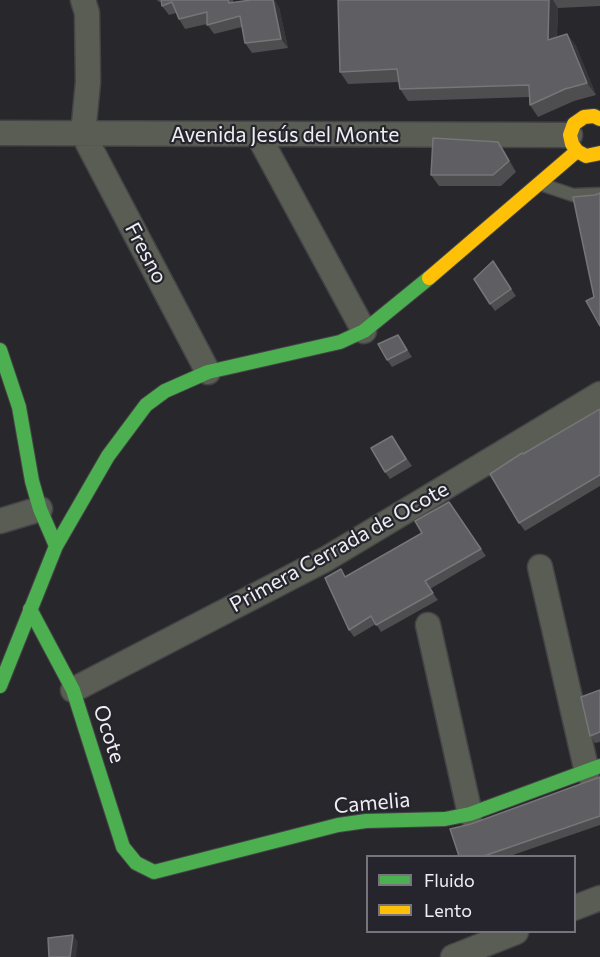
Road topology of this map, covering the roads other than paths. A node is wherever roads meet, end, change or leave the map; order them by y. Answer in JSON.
{"nodes":[{"id":1,"x":83,"y":0,"type":"edge"},
{"id":2,"x":600,"y":119,"type":"edge"},
{"id":3,"x":0,"y":133,"type":"edge"},
{"id":4,"x":83,"y":134,"type":"junction"},
{"id":5,"x":258,"y":135,"type":"junction"},
{"id":6,"x":574,"y":143,"type":"junction"},
{"id":7,"x":600,"y":153,"type":"edge"},
{"id":8,"x":538,"y":184,"type":"junction"},
{"id":9,"x":600,"y":194,"type":"edge"},
{"id":10,"x":364,"y":331,"type":"junction"},
{"id":11,"x":3,"y":363,"type":"edge"},
{"id":12,"x":208,"y":372,"type":"junction"},
{"id":13,"x":600,"y":394,"type":"edge"},
{"id":14,"x":40,"y":509,"type":"junction"},
{"id":15,"x":0,"y":521,"type":"edge"},
{"id":16,"x":56,"y":546,"type":"junction"},
{"id":17,"x":540,"y":567,"type":"dead end"},
{"id":18,"x":30,"y":609,"type":"junction"},
{"id":19,"x":428,"y":625,"type":"dead end"},
{"id":20,"x":0,"y":686,"type":"edge"},
{"id":21,"x":73,"y":690,"type":"junction"},
{"id":22,"x":594,"y":769,"type":"edge"},
{"id":23,"x":470,"y":814,"type":"junction"},
{"id":24,"x":145,"y":868,"type":"joint"},
{"id":25,"x":600,"y":898,"type":"edge"},
{"id":26,"x":576,"y":907,"type":"edge"},
{"id":27,"x":513,"y":933,"type":"edge"},
{"id":28,"x":453,"y":957,"type":"edge"}],
"edges":[{"from":1,"to":4,"type":"street"},
{"from":2,"to":6,"type":"street"},
{"from":3,"to":4,"type":"street","name":"Avenida Jesús del Monte"},
{"from":4,"to":5,"type":"street","name":"Avenida Jesús del Monte"},
{"from":4,"to":12,"type":"street","name":"Fresno"},
{"from":5,"to":6,"type":"street","name":"Avenida Jesús del Monte"},
{"from":5,"to":10,"type":"street"},
{"from":6,"to":7,"type":"street"},
{"from":6,"to":8,"type":"street"},
{"from":8,"to":9,"type":"lane"},
{"from":8,"to":10,"type":"street"},
{"from":10,"to":12,"type":"street"},
{"from":11,"to":14,"type":"street"},
{"from":12,"to":16,"type":"street"},
{"from":13,"to":21,"type":"street","name":"Primera Cerrada de Ocote"},
{"from":14,"to":15,"type":"street"},
{"from":14,"to":16,"type":"street"},
{"from":16,"to":18,"type":"street"},
{"from":17,"to":22,"type":"street"},
{"from":18,"to":20,"type":"street"},
{"from":18,"to":21,"type":"street","name":"Ocote"},
{"from":19,"to":23,"type":"street"},
{"from":21,"to":24,"type":"street","name":"Ocote"},
{"from":22,"to":23,"type":"street","name":"Camelia"},
{"from":23,"to":24,"type":"street","name":"Camelia"},
{"from":25,"to":26,"type":"street"},
{"from":27,"to":28,"type":"street"}]}
